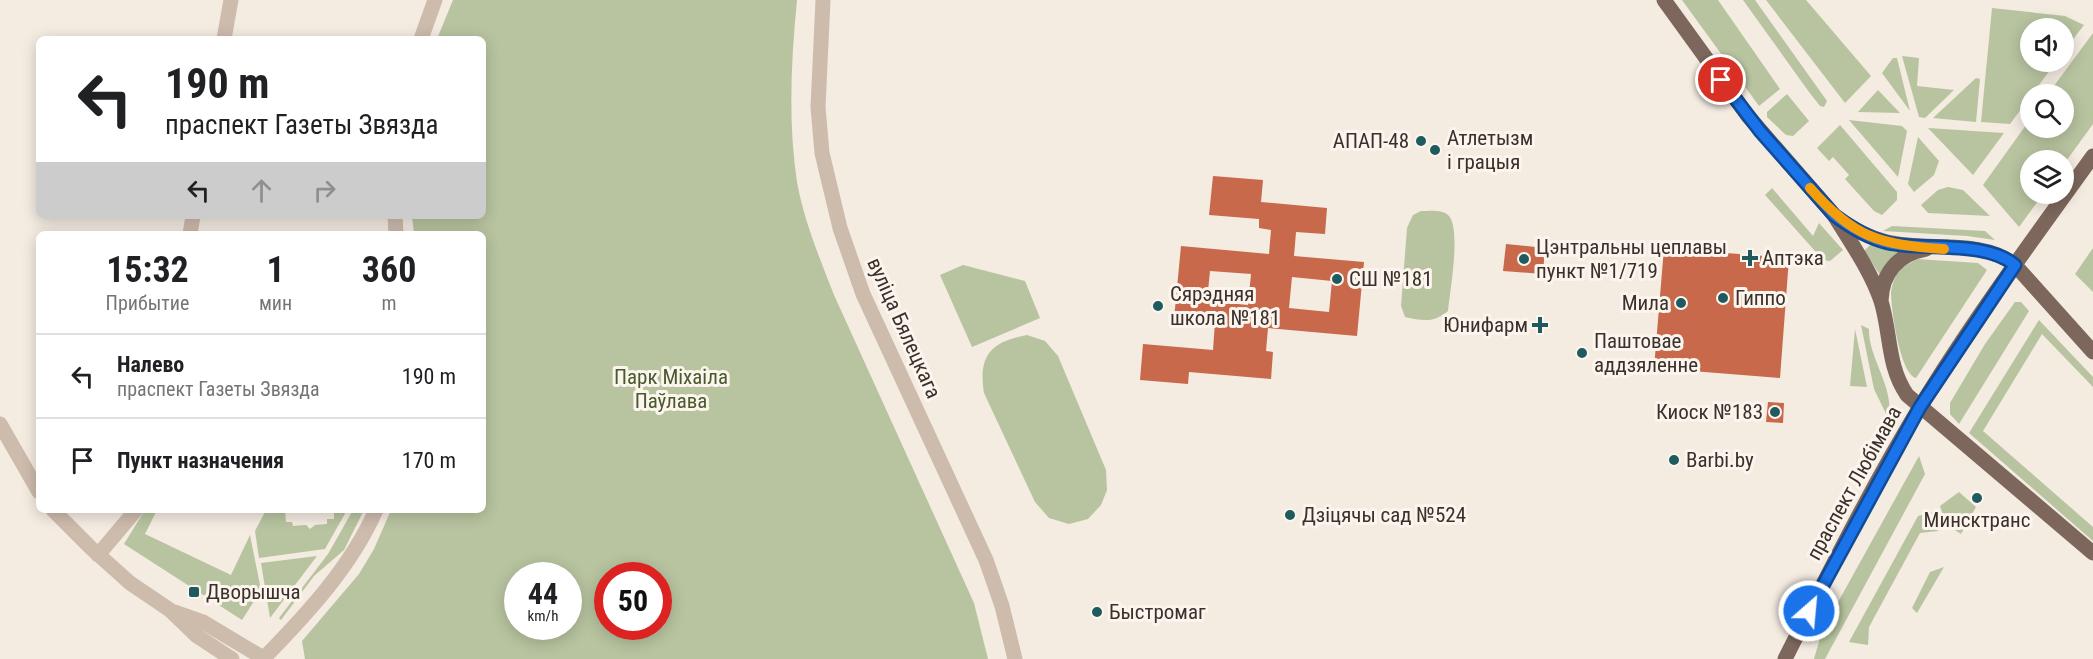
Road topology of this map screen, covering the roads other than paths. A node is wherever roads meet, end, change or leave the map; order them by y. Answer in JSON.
{"nodes":[{"id":1,"x":231,"y":0,"type":"edge"},
{"id":2,"x":435,"y":0,"type":"edge"},
{"id":3,"x":823,"y":0,"type":"edge"},
{"id":4,"x":1664,"y":0,"type":"edge"},
{"id":5,"x":225,"y":36,"type":"edge"},
{"id":6,"x":422,"y":36,"type":"edge"},
{"id":7,"x":2093,"y":156,"type":"edge"},
{"id":8,"x":1834,"y":215,"type":"junction"},
{"id":9,"x":1935,"y":248,"type":"junction"},
{"id":10,"x":2015,"y":265,"type":"junction"},
{"id":11,"x":1881,"y":303,"type":"junction"},
{"id":12,"x":2093,"y":352,"type":"edge"},
{"id":13,"x":1920,"y":407,"type":"junction"},
{"id":14,"x":0,"y":424,"type":"edge"},
{"id":15,"x":36,"y":487,"type":"edge"},
{"id":16,"x":56,"y":513,"type":"edge"},
{"id":17,"x":133,"y":513,"type":"edge"},
{"id":18,"x":375,"y":513,"type":"edge"},
{"id":19,"x":2093,"y":553,"type":"edge"},
{"id":20,"x":98,"y":555,"type":"junction"},
{"id":21,"x":170,"y":610,"type":"junction"},
{"id":22,"x":232,"y":659,"type":"edge"},
{"id":23,"x":264,"y":659,"type":"edge"},
{"id":24,"x":1015,"y":659,"type":"edge"},
{"id":25,"x":1785,"y":659,"type":"edge"}],
"edges":[{"from":1,"to":5,"type":"street"},
{"from":2,"to":6,"type":"street"},
{"from":3,"to":24,"type":"street","name":"вуліца Бялецкага"},
{"from":4,"to":8,"type":"main road"},
{"from":7,"to":10,"type":"main road","name":"праспект Любімава"},
{"from":8,"to":9,"type":"main road"},
{"from":8,"to":11,"type":"main road"},
{"from":9,"to":10,"type":"main road"},
{"from":9,"to":11,"type":"main road"},
{"from":10,"to":12,"type":"main road"},
{"from":10,"to":13,"type":"main road","name":"праспект Любімава"},
{"from":11,"to":13,"type":"main road"},
{"from":13,"to":19,"type":"main road"},
{"from":13,"to":25,"type":"main road","name":"праспект Любімава"},
{"from":14,"to":15,"type":"street"},
{"from":16,"to":20,"type":"street"},
{"from":17,"to":20,"type":"street"},
{"from":18,"to":23,"type":"street"},
{"from":20,"to":21,"type":"street"},
{"from":21,"to":22,"type":"street"},
{"from":21,"to":23,"type":"street"}]}
